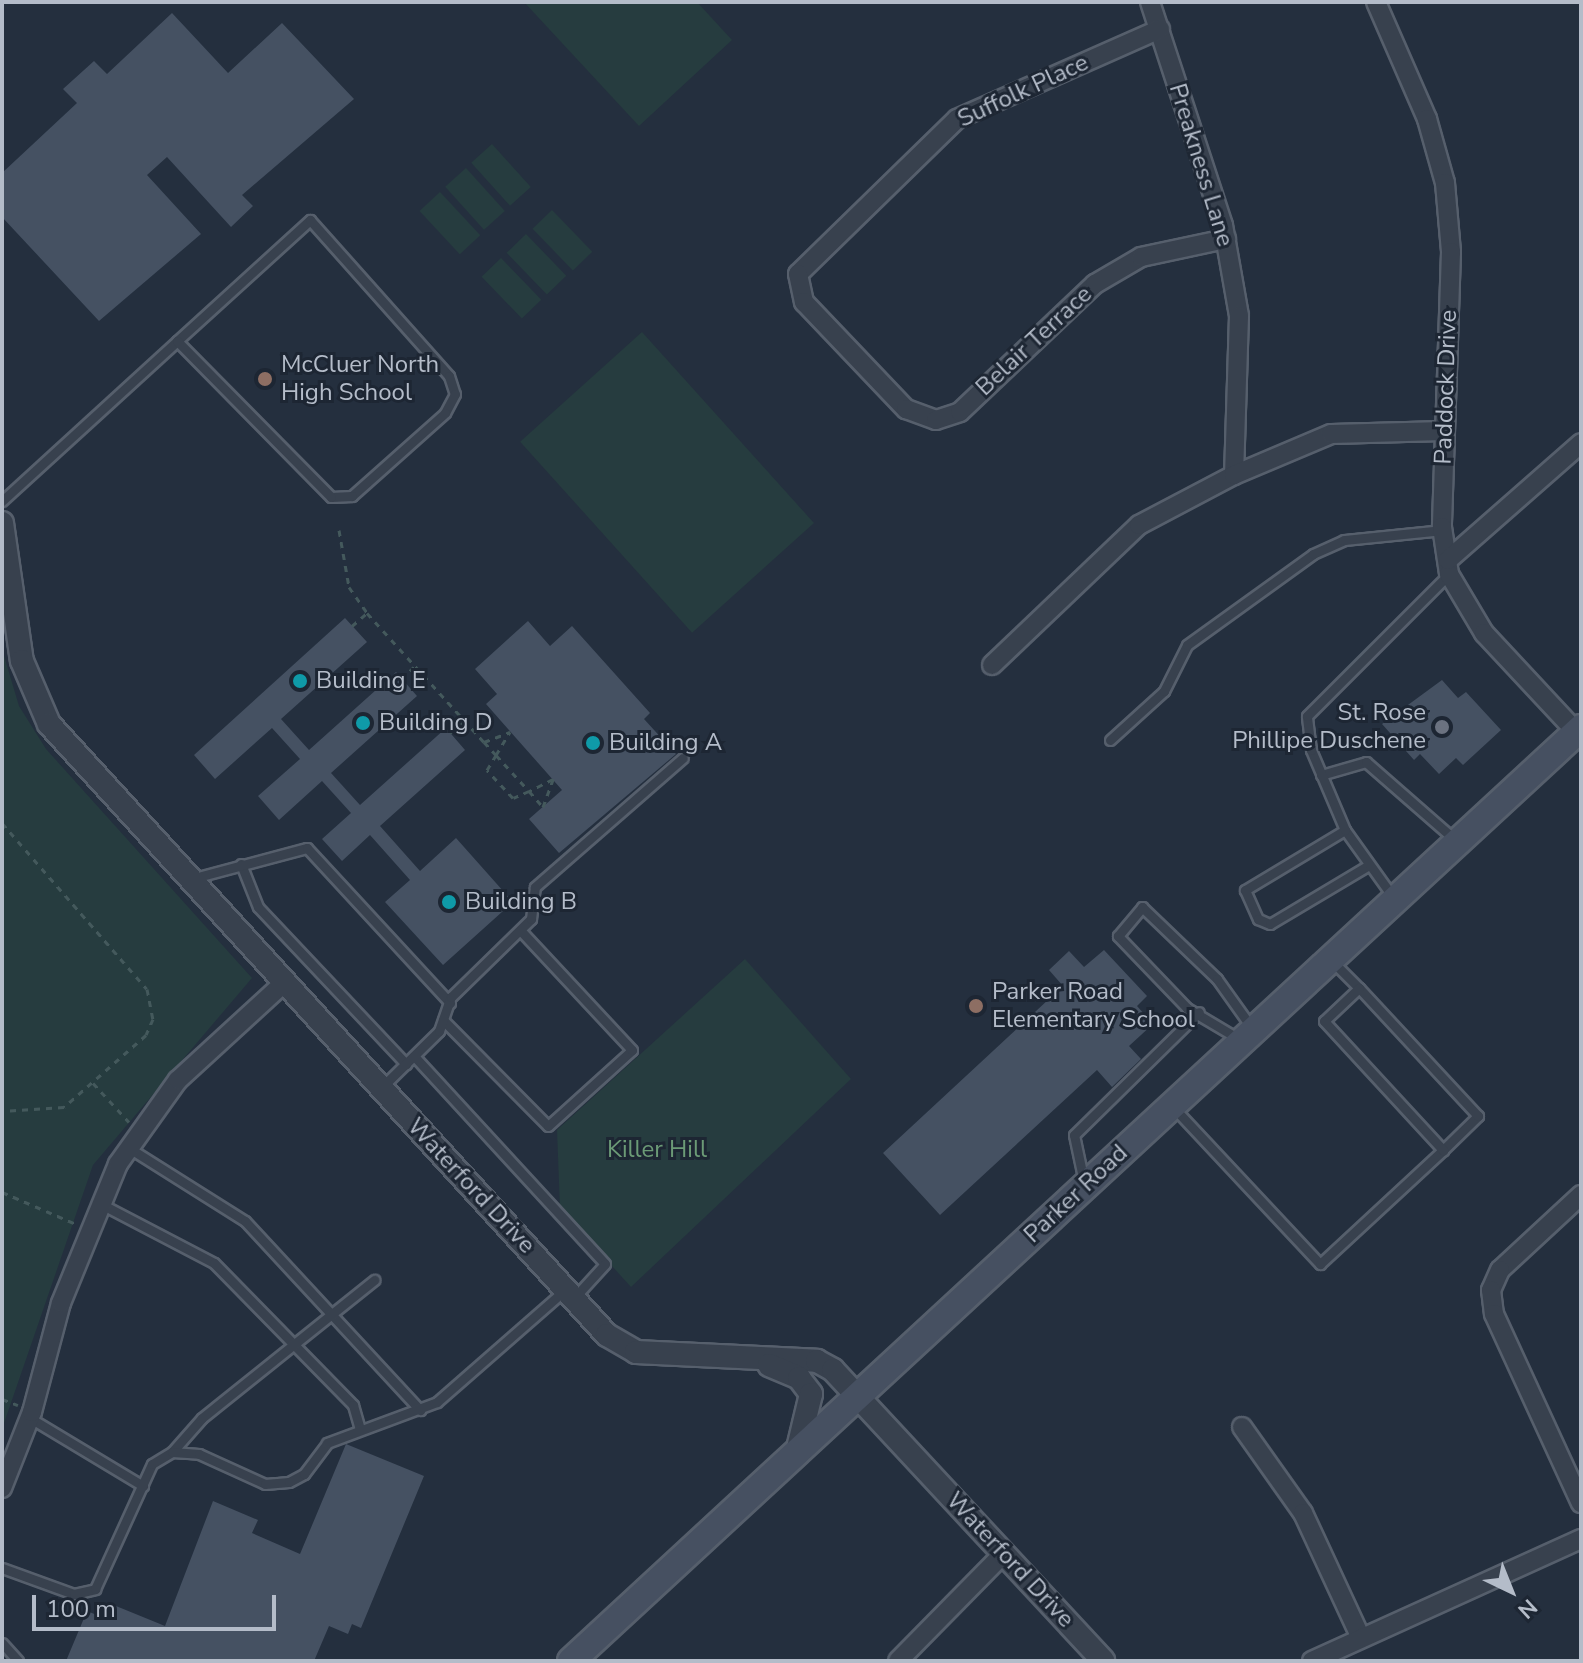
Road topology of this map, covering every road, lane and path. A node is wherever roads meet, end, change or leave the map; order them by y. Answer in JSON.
{"nodes":[{"id":1,"x":1150,"y":2,"type":"edge"},
{"id":2,"x":1376,"y":2,"type":"edge"},
{"id":3,"x":1160,"y":29,"type":"junction"},
{"id":4,"x":1226,"y":239,"type":"junction"},
{"id":5,"x":177,"y":341,"type":"junction"},
{"id":6,"x":936,"y":420,"type":"joint"},
{"id":7,"x":1444,"y":431,"type":"junction"},
{"id":8,"x":1581,"y":443,"type":"edge"},
{"id":9,"x":1234,"y":475,"type":"junction"},
{"id":10,"x":2,"y":501,"type":"edge"},
{"id":11,"x":2,"y":523,"type":"edge"},
{"id":12,"x":339,"y":530,"type":"dead end"},
{"id":13,"x":1443,"y":530,"type":"junction"},
{"id":14,"x":1449,"y":567,"type":"junction"},
{"id":15,"x":367,"y":613,"type":"junction"},
{"id":16,"x":352,"y":626,"type":"dead end"},
{"id":17,"x":992,"y":665,"type":"dead end"},
{"id":18,"x":415,"y":666,"type":"junction"},
{"id":19,"x":401,"y":679,"type":"dead end"},
{"id":20,"x":464,"y":720,"type":"junction"},
{"id":21,"x":450,"y":733,"type":"dead end"},
{"id":22,"x":1580,"y":733,"type":"edge"},
{"id":23,"x":1110,"y":740,"type":"dead end"},
{"id":24,"x":484,"y":742,"type":"junction"},
{"id":25,"x":496,"y":755,"type":"junction"},
{"id":26,"x":683,"y":758,"type":"dead end"},
{"id":27,"x":1321,"y":775,"type":"junction"},
{"id":28,"x":529,"y":791,"type":"junction"},
{"id":29,"x":2,"y":823,"type":"edge"},
{"id":30,"x":1345,"y":830,"type":"junction"},
{"id":31,"x":1457,"y":843,"type":"junction"},
{"id":32,"x":241,"y":864,"type":"junction"},
{"id":33,"x":1369,"y":865,"type":"junction"},
{"id":34,"x":190,"y":880,"type":"junction"},
{"id":35,"x":1395,"y":900,"type":"junction"},
{"id":36,"x":520,"y":930,"type":"junction"},
{"id":37,"x":1331,"y":959,"type":"junction"},
{"id":38,"x":284,"y":983,"type":"junction"},
{"id":39,"x":1359,"y":988,"type":"junction"},
{"id":40,"x":450,"y":1003,"type":"junction"},
{"id":41,"x":1199,"y":1012,"type":"junction"},
{"id":42,"x":443,"y":1020,"type":"junction"},
{"id":43,"x":1248,"y":1036,"type":"junction"},
{"id":44,"x":414,"y":1056,"type":"junction"},
{"id":45,"x":406,"y":1064,"type":"junction"},
{"id":46,"x":93,"y":1083,"type":"junction"},
{"id":47,"x":381,"y":1088,"type":"junction"},
{"id":48,"x":1172,"y":1106,"type":"junction"},
{"id":49,"x":2,"y":1111,"type":"edge"},
{"id":50,"x":134,"y":1141,"type":"junction"},
{"id":51,"x":1443,"y":1150,"type":"junction"},
{"id":52,"x":1086,"y":1186,"type":"junction"},
{"id":53,"x":2,"y":1192,"type":"edge"},
{"id":54,"x":1581,"y":1195,"type":"edge"},
{"id":55,"x":101,"y":1204,"type":"junction"},
{"id":56,"x":92,"y":1227,"type":"junction"},
{"id":57,"x":374,"y":1280,"type":"dead end"},
{"id":58,"x":570,"y":1293,"type":"junction"},
{"id":59,"x":334,"y":1312,"type":"junction"},
{"id":60,"x":296,"y":1340,"type":"junction"},
{"id":61,"x":757,"y":1359,"type":"junction"},
{"id":62,"x":859,"y":1395,"type":"junction"},
{"id":63,"x":420,"y":1410,"type":"junction"},
{"id":64,"x":30,"y":1418,"type":"junction"},
{"id":65,"x":1242,"y":1427,"type":"dead end"},
{"id":66,"x":360,"y":1429,"type":"junction"},
{"id":67,"x":172,"y":1452,"type":"junction"},
{"id":68,"x":793,"y":1456,"type":"junction"},
{"id":69,"x":143,"y":1486,"type":"junction"},
{"id":70,"x":2,"y":1488,"type":"edge"},
{"id":71,"x":1581,"y":1503,"type":"edge"},
{"id":72,"x":1581,"y":1539,"type":"edge"},
{"id":73,"x":1004,"y":1553,"type":"junction"},
{"id":74,"x":2,"y":1568,"type":"edge"},
{"id":75,"x":1361,"y":1638,"type":"junction"},
{"id":76,"x":2,"y":1643,"type":"edge"},
{"id":77,"x":18,"y":1661,"type":"edge"},
{"id":78,"x":571,"y":1661,"type":"edge"},
{"id":79,"x":898,"y":1661,"type":"edge"},
{"id":80,"x":1103,"y":1661,"type":"edge"},
{"id":81,"x":1312,"y":1661,"type":"edge"}],
"edges":[{"from":1,"to":3,"type":"street","name":"Preakness Lane"},
{"from":2,"to":7,"type":"street","name":"Paddock Drive"},
{"from":3,"to":4,"type":"street","name":"Preakness Lane"},
{"from":3,"to":6,"type":"street","name":"Suffolk Place"},
{"from":4,"to":6,"type":"street","name":"Belair Terrace"},
{"from":4,"to":9,"type":"street","name":"Preakness Lane"},
{"from":5,"to":5,"type":"lane"},
{"from":5,"to":10,"type":"lane"},
{"from":7,"to":9,"type":"street"},
{"from":7,"to":13,"type":"street","name":"Paddock Drive"},
{"from":8,"to":14,"type":"street"},
{"from":9,"to":17,"type":"street"},
{"from":11,"to":34,"type":"street","name":"Waterford Drive"},
{"from":12,"to":15,"type":"path"},
{"from":13,"to":14,"type":"street","name":"Paddock Drive"},
{"from":13,"to":23,"type":"lane"},
{"from":14,"to":22,"type":"street","name":"Paddock Drive"},
{"from":14,"to":27,"type":"lane"},
{"from":15,"to":16,"type":"path"},
{"from":15,"to":18,"type":"path"},
{"from":18,"to":19,"type":"path"},
{"from":18,"to":20,"type":"path"},
{"from":20,"to":21,"type":"path"},
{"from":20,"to":24,"type":"path"},
{"from":22,"to":31,"type":"main road","name":"Parker Road"},
{"from":24,"to":25,"type":"path"},
{"from":24,"to":25,"type":"path"},
{"from":25,"to":28,"type":"path"},
{"from":25,"to":28,"type":"path"},
{"from":26,"to":36,"type":"lane"},
{"from":27,"to":30,"type":"lane"},
{"from":27,"to":31,"type":"lane"},
{"from":28,"to":28,"type":"path"},
{"from":29,"to":46,"type":"path"},
{"from":30,"to":33,"type":"lane"},
{"from":30,"to":33,"type":"lane"},
{"from":31,"to":35,"type":"main road","name":"Parker Road"},
{"from":32,"to":34,"type":"lane"},
{"from":32,"to":40,"type":"lane"},
{"from":32,"to":45,"type":"lane"},
{"from":33,"to":35,"type":"lane"},
{"from":34,"to":38,"type":"street","name":"Waterford Drive"},
{"from":35,"to":37,"type":"main road","name":"Parker Road"},
{"from":36,"to":40,"type":"lane"},
{"from":36,"to":42,"type":"lane"},
{"from":37,"to":39,"type":"lane"},
{"from":37,"to":43,"type":"main road","name":"Parker Road"},
{"from":38,"to":47,"type":"street","name":"Waterford Drive"},
{"from":38,"to":50,"type":"street"},
{"from":39,"to":51,"type":"lane"},
{"from":39,"to":51,"type":"lane"},
{"from":40,"to":42,"type":"lane"},
{"from":41,"to":43,"type":"lane"},
{"from":41,"to":43,"type":"lane"},
{"from":41,"to":52,"type":"lane"},
{"from":42,"to":44,"type":"lane"},
{"from":43,"to":48,"type":"main road","name":"Parker Road"},
{"from":44,"to":45,"type":"lane"},
{"from":44,"to":58,"type":"lane"},
{"from":45,"to":47,"type":"lane"},
{"from":46,"to":49,"type":"path"},
{"from":46,"to":50,"type":"path"},
{"from":47,"to":58,"type":"street","name":"Waterford Drive"},
{"from":48,"to":51,"type":"lane"},
{"from":48,"to":52,"type":"main road","name":"Parker Road"},
{"from":50,"to":55,"type":"street"},
{"from":50,"to":59,"type":"lane"},
{"from":52,"to":62,"type":"main road","name":"Parker Road"},
{"from":53,"to":56,"type":"path"},
{"from":54,"to":71,"type":"street"},
{"from":55,"to":56,"type":"street"},
{"from":55,"to":60,"type":"lane"},
{"from":56,"to":64,"type":"street"},
{"from":57,"to":59,"type":"lane"},
{"from":58,"to":61,"type":"street","name":"Waterford Drive"},
{"from":58,"to":63,"type":"lane"},
{"from":59,"to":60,"type":"lane"},
{"from":59,"to":63,"type":"lane"},
{"from":60,"to":66,"type":"lane"},
{"from":60,"to":67,"type":"lane"},
{"from":61,"to":62,"type":"street","name":"Waterford Drive"},
{"from":61,"to":68,"type":"street"},
{"from":62,"to":68,"type":"main road","name":"Parker Road"},
{"from":62,"to":73,"type":"street","name":"Waterford Drive"},
{"from":63,"to":66,"type":"lane"},
{"from":64,"to":69,"type":"lane"},
{"from":64,"to":70,"type":"street"},
{"from":65,"to":75,"type":"street"},
{"from":66,"to":67,"type":"lane"},
{"from":67,"to":69,"type":"lane"},
{"from":68,"to":78,"type":"main road","name":"Parker Road"},
{"from":69,"to":74,"type":"lane"},
{"from":72,"to":75,"type":"street"},
{"from":73,"to":79,"type":"street"},
{"from":73,"to":80,"type":"street","name":"Waterford Drive"},
{"from":75,"to":81,"type":"street"},
{"from":76,"to":77,"type":"lane"}]}
